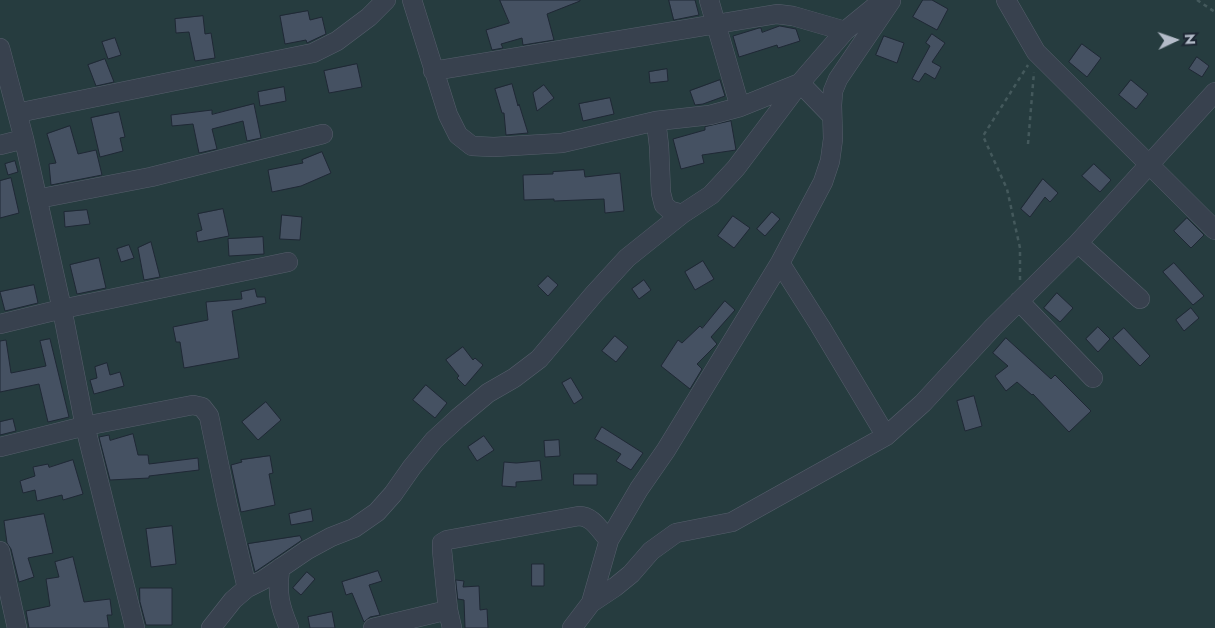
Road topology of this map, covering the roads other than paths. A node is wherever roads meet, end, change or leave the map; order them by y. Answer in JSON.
{"nodes":[{"id":1,"x":386,"y":0,"type":"edge"},
{"id":2,"x":412,"y":0,"type":"edge"},
{"id":3,"x":709,"y":0,"type":"edge"},
{"id":4,"x":883,"y":0,"type":"edge"},
{"id":5,"x":891,"y":0,"type":"edge"},
{"id":6,"x":1006,"y":0,"type":"edge"},
{"id":7,"x":716,"y":23,"type":"junction"},
{"id":8,"x":845,"y":31,"type":"junction"},
{"id":9,"x":0,"y":48,"type":"edge"},
{"id":10,"x":433,"y":71,"type":"junction"},
{"id":11,"x":800,"y":83,"type":"junction"},
{"id":12,"x":1215,"y":92,"type":"edge"},
{"id":13,"x":740,"y":106,"type":"junction"},
{"id":14,"x":17,"y":113,"type":"junction"},
{"id":15,"x":832,"y":116,"type":"junction"},
{"id":16,"x":656,"y":121,"type":"junction"},
{"id":17,"x":323,"y":134,"type":"dead end"},
{"id":18,"x":24,"y":139,"type":"junction"},
{"id":19,"x":0,"y":144,"type":"edge"},
{"id":20,"x":1149,"y":165,"type":"junction"},
{"id":21,"x":37,"y":199,"type":"junction"},
{"id":22,"x":682,"y":214,"type":"junction"},
{"id":23,"x":1215,"y":230,"type":"edge"},
{"id":24,"x":1078,"y":243,"type":"junction"},
{"id":25,"x":288,"y":262,"type":"dead end"},
{"id":26,"x":780,"y":264,"type":"junction"},
{"id":27,"x":1140,"y":299,"type":"dead end"},
{"id":28,"x":1019,"y":301,"type":"junction"},
{"id":29,"x":62,"y":309,"type":"junction"},
{"id":30,"x":0,"y":324,"type":"edge"},
{"id":31,"x":1093,"y":378,"type":"dead end"},
{"id":32,"x":85,"y":426,"type":"junction"},
{"id":33,"x":886,"y":436,"type":"junction"},
{"id":34,"x":0,"y":447,"type":"edge"},
{"id":35,"x":609,"y":540,"type":"junction"},
{"id":36,"x":0,"y":551,"type":"edge"},
{"id":37,"x":280,"y":568,"type":"junction"},
{"id":38,"x":247,"y":588,"type":"junction"},
{"id":39,"x":591,"y":603,"type":"junction"},
{"id":40,"x":450,"y":619,"type":"edge"},
{"id":41,"x":17,"y":628,"type":"edge"},
{"id":42,"x":134,"y":628,"type":"edge"},
{"id":43,"x":212,"y":628,"type":"edge"},
{"id":44,"x":289,"y":628,"type":"edge"},
{"id":45,"x":373,"y":628,"type":"edge"},
{"id":46,"x":572,"y":628,"type":"edge"}],
"edges":[{"from":1,"to":14,"type":"street"},
{"from":2,"to":10,"type":"street"},
{"from":3,"to":7,"type":"street"},
{"from":4,"to":8,"type":"street"},
{"from":5,"to":15,"type":"street"},
{"from":6,"to":20,"type":"street"},
{"from":7,"to":8,"type":"street"},
{"from":7,"to":10,"type":"street"},
{"from":7,"to":13,"type":"street"},
{"from":8,"to":11,"type":"street"},
{"from":9,"to":14,"type":"street"},
{"from":10,"to":16,"type":"street"},
{"from":11,"to":13,"type":"street"},
{"from":11,"to":15,"type":"street"},
{"from":11,"to":22,"type":"street"},
{"from":12,"to":20,"type":"street"},
{"from":13,"to":16,"type":"street"},
{"from":14,"to":18,"type":"street"},
{"from":15,"to":26,"type":"street"},
{"from":16,"to":22,"type":"street"},
{"from":17,"to":21,"type":"street"},
{"from":18,"to":19,"type":"street"},
{"from":18,"to":21,"type":"street"},
{"from":20,"to":23,"type":"street"},
{"from":20,"to":24,"type":"street"},
{"from":21,"to":29,"type":"street"},
{"from":22,"to":37,"type":"street"},
{"from":24,"to":27,"type":"street"},
{"from":24,"to":28,"type":"street"},
{"from":25,"to":29,"type":"street"},
{"from":26,"to":33,"type":"street"},
{"from":26,"to":35,"type":"street"},
{"from":28,"to":31,"type":"street"},
{"from":28,"to":33,"type":"street"},
{"from":29,"to":30,"type":"street"},
{"from":29,"to":32,"type":"street"},
{"from":32,"to":34,"type":"street"},
{"from":32,"to":38,"type":"street"},
{"from":32,"to":42,"type":"street"},
{"from":33,"to":39,"type":"street"},
{"from":35,"to":39,"type":"street"},
{"from":35,"to":40,"type":"street"},
{"from":36,"to":41,"type":"street"},
{"from":37,"to":38,"type":"street"},
{"from":37,"to":44,"type":"street"},
{"from":38,"to":43,"type":"street"},
{"from":39,"to":46,"type":"street"},
{"from":40,"to":45,"type":"street"}]}
